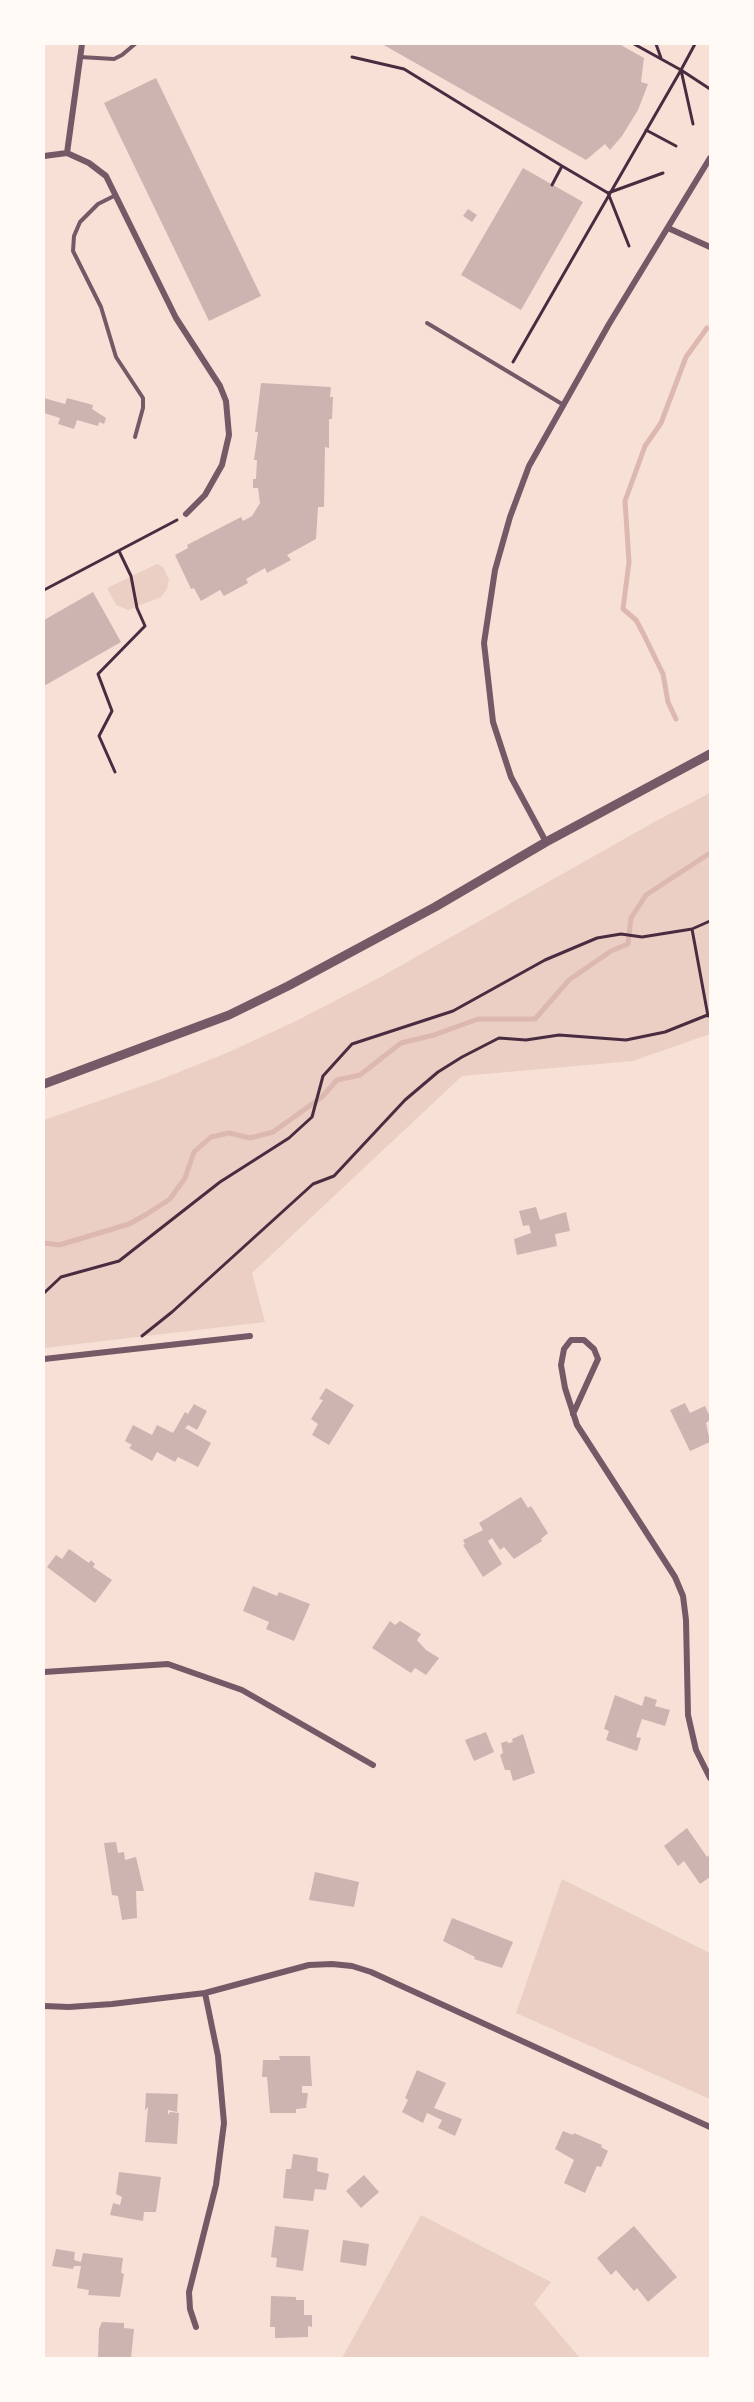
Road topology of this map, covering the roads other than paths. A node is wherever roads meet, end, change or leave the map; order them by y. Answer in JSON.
{"nodes":[{"id":1,"x":82,"y":44,"type":"edge"},
{"id":2,"x":135,"y":44,"type":"edge"},
{"id":3,"x":80,"y":57,"type":"junction"},
{"id":4,"x":67,"y":153,"type":"junction"},
{"id":5,"x":44,"y":156,"type":"edge"},
{"id":6,"x":711,"y":158,"type":"edge"},
{"id":7,"x":117,"y":194,"type":"junction"},
{"id":8,"x":668,"y":228,"type":"junction"},
{"id":9,"x":711,"y":247,"type":"edge"},
{"id":10,"x":427,"y":323,"type":"dead end"},
{"id":11,"x":562,"y":404,"type":"junction"},
{"id":12,"x":135,"y":437,"type":"dead end"},
{"id":13,"x":186,"y":514,"type":"road end"},
{"id":14,"x":711,"y":754,"type":"edge"},
{"id":15,"x":546,"y":842,"type":"junction"},
{"id":16,"x":44,"y":1084,"type":"edge"},
{"id":17,"x":250,"y":1336,"type":"dead end"},
{"id":18,"x":44,"y":1359,"type":"edge"},
{"id":19,"x":573,"y":1414,"type":"junction"},
{"id":20,"x":44,"y":1672,"type":"edge"},
{"id":21,"x":374,"y":1765,"type":"dead end"},
{"id":22,"x":711,"y":1778,"type":"edge"},
{"id":23,"x":205,"y":1993,"type":"junction"},
{"id":24,"x":44,"y":2006,"type":"edge"},
{"id":25,"x":711,"y":2127,"type":"edge"},
{"id":26,"x":196,"y":2327,"type":"dead end"}],
"edges":[{"from":1,"to":3,"type":"street"},
{"from":2,"to":3,"type":"lane"},
{"from":3,"to":4,"type":"street"},
{"from":4,"to":5,"type":"street"},
{"from":4,"to":7,"type":"street"},
{"from":6,"to":8,"type":"street"},
{"from":7,"to":12,"type":"lane"},
{"from":7,"to":13,"type":"street"},
{"from":8,"to":9,"type":"street"},
{"from":8,"to":11,"type":"street"},
{"from":10,"to":11,"type":"lane"},
{"from":11,"to":15,"type":"street"},
{"from":14,"to":15,"type":"street"},
{"from":15,"to":16,"type":"street"},
{"from":17,"to":18,"type":"street"},
{"from":19,"to":19,"type":"street"},
{"from":19,"to":22,"type":"street"},
{"from":20,"to":21,"type":"street"},
{"from":23,"to":24,"type":"street"},
{"from":23,"to":25,"type":"street"},
{"from":23,"to":26,"type":"street"}]}
